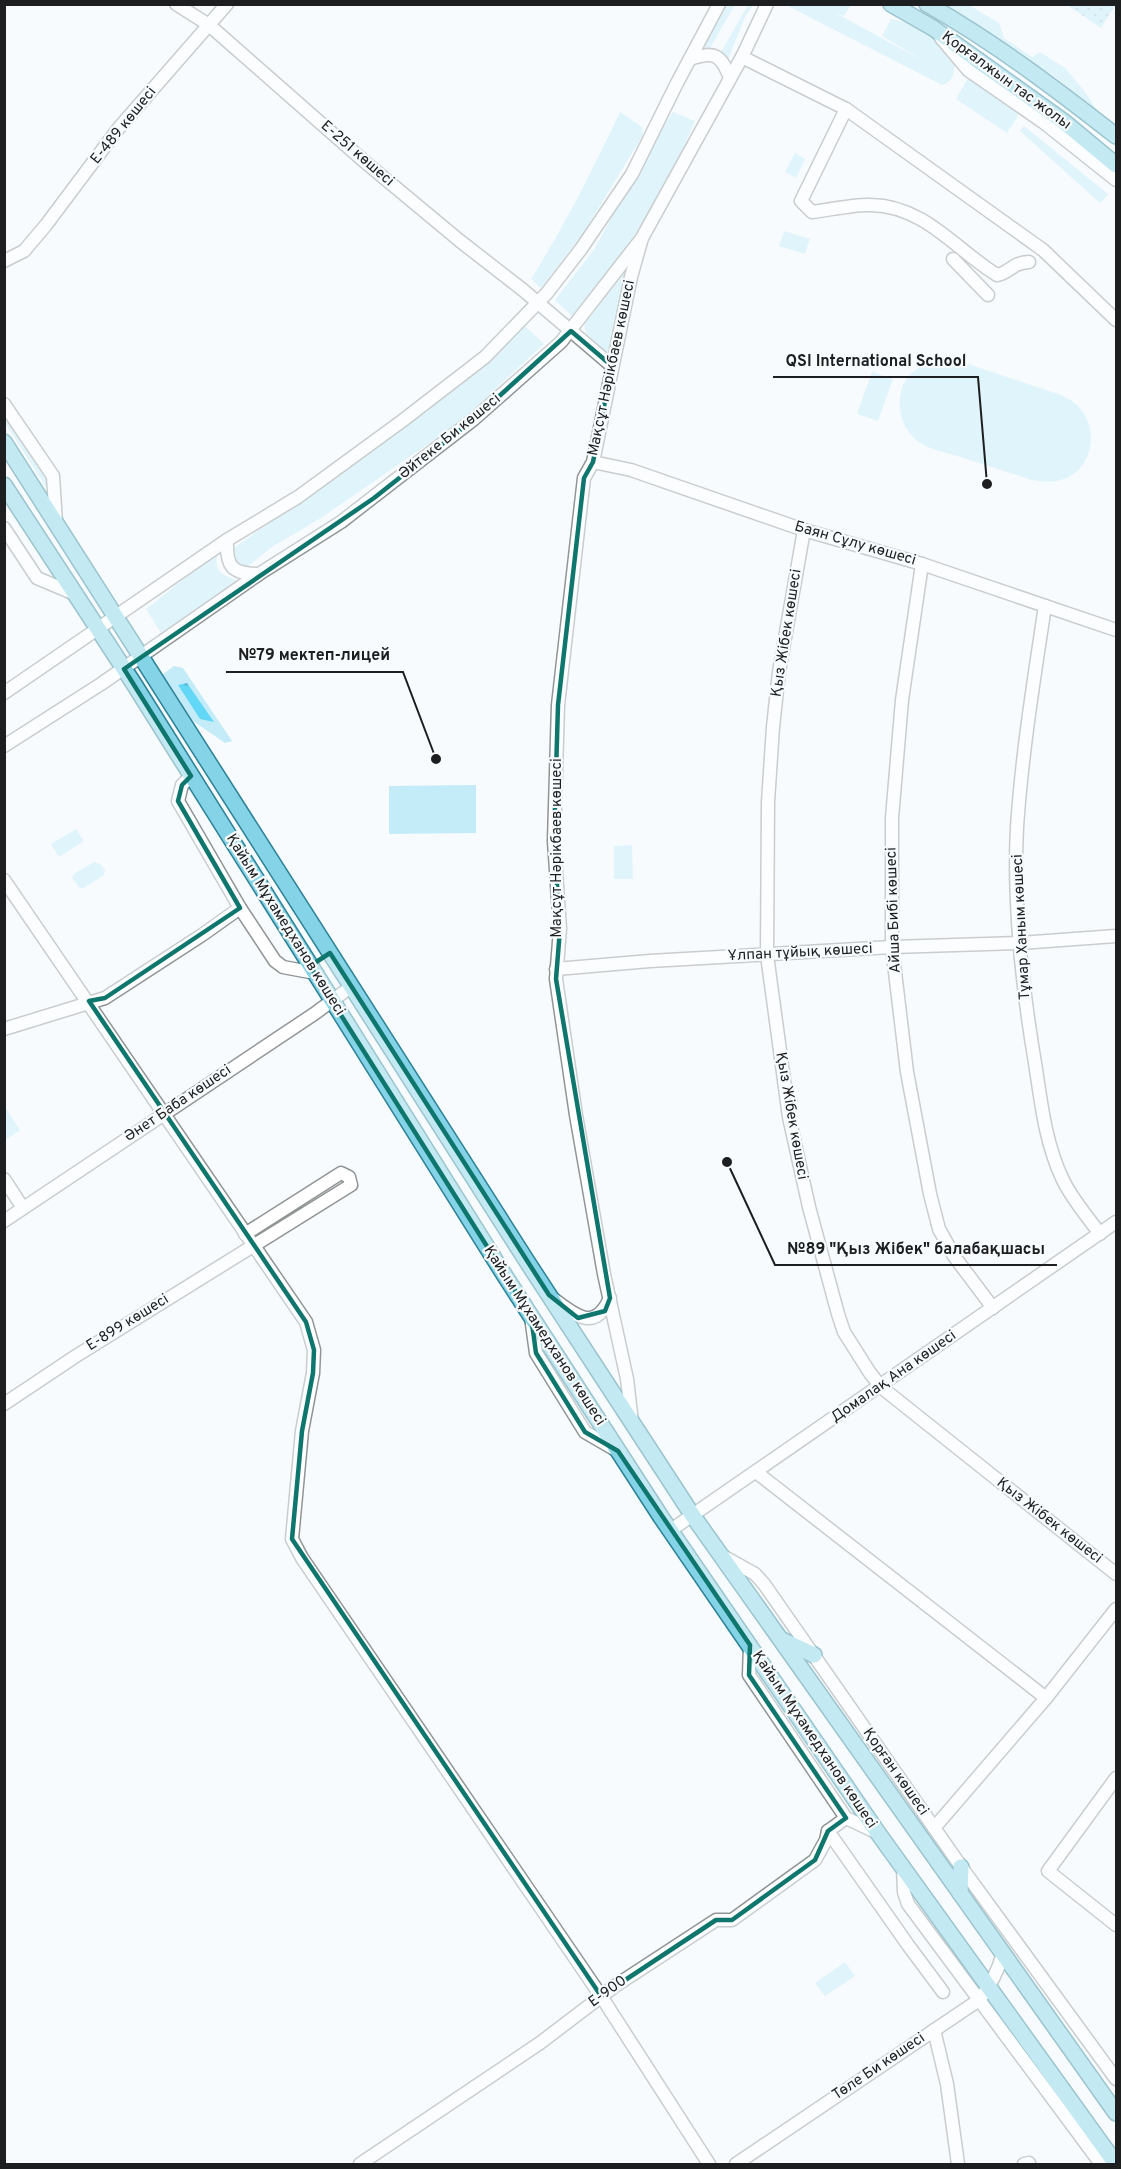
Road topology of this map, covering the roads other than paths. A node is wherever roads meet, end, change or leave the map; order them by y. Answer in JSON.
{"nodes":[{"id":1,"x":177,"y":4,"type":"edge"},
{"id":2,"x":227,"y":4,"type":"edge"},
{"id":3,"x":719,"y":4,"type":"edge"},
{"id":4,"x":767,"y":4,"type":"edge"},
{"id":5,"x":891,"y":4,"type":"edge"},
{"id":6,"x":927,"y":4,"type":"edge"},
{"id":7,"x":209,"y":25,"type":"junction"},
{"id":8,"x":933,"y":28,"type":"junction"},
{"id":9,"x":742,"y":57,"type":"junction"},
{"id":10,"x":690,"y":59,"type":"junction"},
{"id":11,"x":730,"y":78,"type":"junction"},
{"id":12,"x":846,"y":109,"type":"junction"},
{"id":13,"x":1116,"y":136,"type":"edge"},
{"id":14,"x":1116,"y":165,"type":"edge"},
{"id":15,"x":1116,"y":180,"type":"edge"},
{"id":16,"x":642,"y":238,"type":"junction"},
{"id":17,"x":953,"y":259,"type":"dead end"},
{"id":18,"x":4,"y":261,"type":"edge"},
{"id":19,"x":1029,"y":262,"type":"dead end"},
{"id":20,"x":988,"y":295,"type":"dead end"},
{"id":21,"x":538,"y":303,"type":"junction"},
{"id":22,"x":1116,"y":320,"type":"edge"},
{"id":23,"x":570,"y":331,"type":"junction"},
{"id":24,"x":612,"y":366,"type":"junction"},
{"id":25,"x":4,"y":404,"type":"edge"},
{"id":26,"x":4,"y":442,"type":"edge"},
{"id":27,"x":593,"y":462,"type":"junction"},
{"id":28,"x":4,"y":485,"type":"edge"},
{"id":29,"x":56,"y":522,"type":"junction"},
{"id":30,"x":804,"y":530,"type":"junction"},
{"id":31,"x":5,"y":532,"type":"edge"},
{"id":32,"x":227,"y":540,"type":"junction"},
{"id":33,"x":922,"y":564,"type":"junction"},
{"id":34,"x":259,"y":574,"type":"junction"},
{"id":35,"x":75,"y":594,"type":"junction"},
{"id":36,"x":1045,"y":606,"type":"junction"},
{"id":37,"x":117,"y":616,"type":"junction"},
{"id":38,"x":98,"y":629,"type":"junction"},
{"id":39,"x":1116,"y":630,"type":"edge"},
{"id":40,"x":142,"y":656,"type":"junction"},
{"id":41,"x":124,"y":669,"type":"junction"},
{"id":42,"x":4,"y":693,"type":"edge"},
{"id":43,"x":4,"y":746,"type":"edge"},
{"id":44,"x":192,"y":776,"type":"junction"},
{"id":45,"x":4,"y":880,"type":"edge"},
{"id":46,"x":240,"y":908,"type":"junction"},
{"id":47,"x":1116,"y":936,"type":"edge"},
{"id":48,"x":1020,"y":943,"type":"junction"},
{"id":49,"x":892,"y":947,"type":"junction"},
{"id":50,"x":767,"y":955,"type":"junction"},
{"id":51,"x":556,"y":969,"type":"junction"},
{"id":52,"x":315,"y":973,"type":"junction"},
{"id":53,"x":352,"y":986,"type":"junction"},
{"id":54,"x":332,"y":1000,"type":"junction"},
{"id":55,"x":89,"y":1001,"type":"junction"},
{"id":56,"x":4,"y":1029,"type":"edge"},
{"id":57,"x":165,"y":1113,"type":"junction"},
{"id":58,"x":4,"y":1179,"type":"edge"},
{"id":59,"x":23,"y":1208,"type":"junction"},
{"id":60,"x":4,"y":1221,"type":"edge"},
{"id":61,"x":1116,"y":1222,"type":"edge"},
{"id":62,"x":242,"y":1229,"type":"junction"},
{"id":63,"x":1100,"y":1234,"type":"junction"},
{"id":64,"x":254,"y":1244,"type":"junction"},
{"id":65,"x":549,"y":1294,"type":"junction"},
{"id":66,"x":610,"y":1298,"type":"junction"},
{"id":67,"x":993,"y":1308,"type":"junction"},
{"id":68,"x":880,"y":1387,"type":"junction"},
{"id":69,"x":4,"y":1404,"type":"edge"},
{"id":70,"x":633,"y":1423,"type":"junction"},
{"id":71,"x":756,"y":1472,"type":"junction"},
{"id":72,"x":693,"y":1516,"type":"junction"},
{"id":73,"x":670,"y":1530,"type":"junction"},
{"id":74,"x":720,"y":1555,"type":"junction"},
{"id":75,"x":1116,"y":1574,"type":"edge"},
{"id":76,"x":1116,"y":1610,"type":"edge"},
{"id":77,"x":780,"y":1639,"type":"junction"},
{"id":78,"x":750,"y":1645,"type":"junction"},
{"id":79,"x":814,"y":1655,"type":"junction"},
{"id":80,"x":1046,"y":1698,"type":"junction"},
{"id":81,"x":1116,"y":1778,"type":"edge"},
{"id":82,"x":846,"y":1818,"type":"junction"},
{"id":83,"x":934,"y":1828,"type":"junction"},
{"id":84,"x":828,"y":1831,"type":"junction"},
{"id":85,"x":878,"y":1833,"type":"junction"},
{"id":86,"x":961,"y":1867,"type":"junction"},
{"id":87,"x":903,"y":1868,"type":"junction"},
{"id":88,"x":960,"y":1893,"type":"junction"},
{"id":89,"x":1116,"y":1925,"type":"edge"},
{"id":90,"x":1003,"y":1953,"type":"junction"},
{"id":91,"x":989,"y":1988,"type":"junction"},
{"id":92,"x":943,"y":1992,"type":"dead end"},
{"id":93,"x":602,"y":1996,"type":"junction"},
{"id":94,"x":979,"y":2000,"type":"junction"},
{"id":95,"x":934,"y":2030,"type":"junction"},
{"id":96,"x":1116,"y":2079,"type":"edge"},
{"id":97,"x":1116,"y":2114,"type":"edge"},
{"id":98,"x":360,"y":2164,"type":"edge"},
{"id":99,"x":709,"y":2164,"type":"edge"},
{"id":100,"x":736,"y":2164,"type":"edge"},
{"id":101,"x":958,"y":2164,"type":"edge"},
{"id":102,"x":1101,"y":2164,"type":"edge"},
{"id":103,"x":1116,"y":2164,"type":"edge"}],
"edges":[{"from":1,"to":7,"type":"street","name":"Е-251 көшесі"},
{"from":2,"to":7,"type":"street","name":"Е-489 көшесі"},
{"from":3,"to":10,"type":"street"},
{"from":4,"to":9,"type":"street","name":"Әйтеке Би көшесі"},
{"from":5,"to":8,"type":"main road","name":"Қорғалжын тас жолы"},
{"from":6,"to":13,"type":"main road","name":"Қорғалжын тас жолы"},
{"from":7,"to":18,"type":"street","name":"Е-489 көшесі"},
{"from":7,"to":21,"type":"street","name":"Е-251 көшесі"},
{"from":8,"to":14,"type":"main road","name":"Қорғалжын тас жолы"},
{"from":8,"to":15,"type":"street"},
{"from":9,"to":11,"type":"street","name":"Әйтеке Би көшесі"},
{"from":9,"to":12,"type":"street"},
{"from":10,"to":11,"type":"street"},
{"from":10,"to":21,"type":"street"},
{"from":11,"to":16,"type":"street","name":"Әйтеке Би көшесі"},
{"from":12,"to":19,"type":"street"},
{"from":12,"to":22,"type":"street"},
{"from":16,"to":23,"type":"street","name":"Әйтеке Би көшесі"},
{"from":16,"to":24,"type":"street","name":"Мақсұт Нәрікбаев көшесі"},
{"from":17,"to":20,"type":"street"},
{"from":21,"to":23,"type":"street","name":"Е-251 көшесі"},
{"from":21,"to":32,"type":"street"},
{"from":23,"to":24,"type":"street","name":"Е-251 көшесі"},
{"from":23,"to":34,"type":"street","name":"Әйтеке Би көшесі"},
{"from":24,"to":27,"type":"street","name":"Мақсұт Нәрікбаев көшесі"},
{"from":25,"to":29,"type":"street"},
{"from":26,"to":29,"type":"main road","name":"Қайым Мұхамедханов көшесі"},
{"from":27,"to":30,"type":"street","name":"Баян Сұлу көшесі"},
{"from":27,"to":51,"type":"street","name":"Мақсұт Нәрікбаев көшесі"},
{"from":28,"to":35,"type":"main road","name":"Қайым Мұхамедханов көшесі"},
{"from":29,"to":37,"type":"main road","name":"Қайым Мұхамедханов көшесі"},
{"from":30,"to":33,"type":"street","name":"Баян Сұлу көшесі"},
{"from":30,"to":50,"type":"street","name":"Қыз Жібек көшесі"},
{"from":31,"to":35,"type":"street"},
{"from":32,"to":34,"type":"street"},
{"from":32,"to":37,"type":"street"},
{"from":33,"to":36,"type":"street","name":"Баян Сұлу көшесі"},
{"from":33,"to":49,"type":"street","name":"Айша Бибі көшесі"},
{"from":34,"to":40,"type":"street","name":"Әйтеке Би көшесі"},
{"from":35,"to":38,"type":"main road","name":"Қайым Мұхамедханов көшесі"},
{"from":36,"to":39,"type":"street","name":"Баян Сұлу көшесі"},
{"from":36,"to":48,"type":"street","name":"Тұмар Ханым көшесі"},
{"from":37,"to":38,"type":"street"},
{"from":37,"to":40,"type":"main road","name":"Қайым Мұхамедханов көшесі"},
{"from":38,"to":41,"type":"main road","name":"Қайым Мұхамедханов көшесі"},
{"from":38,"to":42,"type":"street"},
{"from":40,"to":41,"type":"street","name":"Әйтеке Би көшесі"},
{"from":40,"to":53,"type":"main road","name":"Қайым Мұхамедханов көшесі"},
{"from":41,"to":43,"type":"street","name":"Әйтеке Би көшесі"},
{"from":41,"to":44,"type":"main road","name":"Қайым Мұхамедханов көшесі"},
{"from":44,"to":46,"type":"street"},
{"from":44,"to":52,"type":"main road","name":"Қайым Мұхамедханов көшесі"},
{"from":45,"to":55,"type":"street"},
{"from":46,"to":52,"type":"street"},
{"from":46,"to":55,"type":"street"},
{"from":47,"to":48,"type":"street","name":"Ұлпан тұйық көшесі"},
{"from":48,"to":49,"type":"street","name":"Ұлпан тұйық көшесі"},
{"from":48,"to":63,"type":"street","name":"Тұмар Ханым көшесі"},
{"from":49,"to":50,"type":"street","name":"Ұлпан тұйық көшесі"},
{"from":49,"to":67,"type":"street","name":"Айша Бибі көшесі"},
{"from":50,"to":51,"type":"street","name":"Ұлпан тұйық көшесі"},
{"from":50,"to":68,"type":"street","name":"Қыз Жібек көшесі"},
{"from":51,"to":66,"type":"street","name":"Мақсұт Нәрікбаев көшесі"},
{"from":52,"to":54,"type":"main road","name":"Қайым Мұхамедханов көшесі"},
{"from":53,"to":54,"type":"street","name":"Әнет Баба көшесі"},
{"from":53,"to":65,"type":"main road","name":"Қайым Мұхамедханов көшесі"},
{"from":54,"to":57,"type":"street","name":"Әнет Баба көшесі"},
{"from":54,"to":73,"type":"main road","name":"Қайым Мұхамедханов көшесі"},
{"from":55,"to":56,"type":"street"},
{"from":55,"to":57,"type":"street"},
{"from":57,"to":59,"type":"street","name":"Әнет Баба көшесі"},
{"from":57,"to":62,"type":"street"},
{"from":58,"to":59,"type":"street"},
{"from":59,"to":60,"type":"street","name":"Әнет Баба көшесі"},
{"from":61,"to":63,"type":"street","name":"Домалақ Ана көшесі"},
{"from":62,"to":64,"type":"street"},
{"from":62,"to":64,"type":"street","name":"Е-899 көшесі"},
{"from":63,"to":67,"type":"street","name":"Домалақ Ана көшесі"},
{"from":64,"to":69,"type":"street","name":"Е-899 көшесі"},
{"from":64,"to":93,"type":"street"},
{"from":65,"to":66,"type":"street"},
{"from":65,"to":70,"type":"main road","name":"Қайым Мұхамедханов көшесі"},
{"from":66,"to":70,"type":"street","name":"Мақсұт Нәрікбаев көшесі"},
{"from":67,"to":68,"type":"street","name":"Домалақ Ана көшесі"},
{"from":68,"to":71,"type":"street","name":"Домалақ Ана көшесі"},
{"from":68,"to":75,"type":"street","name":"Қыз Жібек көшесі"},
{"from":70,"to":72,"type":"main road","name":"Қайым Мұхамедханов көшесі"},
{"from":71,"to":72,"type":"street","name":"Домалақ Ана көшесі"},
{"from":71,"to":80,"type":"street"},
{"from":72,"to":73,"type":"street","name":"Домалақ Ана көшесі"},
{"from":72,"to":74,"type":"main road","name":"Қайым Мұхамедханов көшесі"},
{"from":73,"to":78,"type":"main road","name":"Қайым Мұхамедханов көшесі"},
{"from":74,"to":77,"type":"main road","name":"Қайым Мұхамедханов көшесі"},
{"from":74,"to":79,"type":"street","name":"Қорған көшесі"},
{"from":76,"to":80,"type":"street","name":"Қорған көшесі"},
{"from":77,"to":79,"type":"main road"},
{"from":77,"to":88,"type":"main road","name":"Қайым Мұхамедханов көшесі"},
{"from":78,"to":82,"type":"street"},
{"from":78,"to":85,"type":"main road","name":"Қайым Мұхамедханов көшесі"},
{"from":79,"to":83,"type":"street","name":"Қорған көшесі"},
{"from":80,"to":83,"type":"street","name":"Қорған көшесі"},
{"from":81,"to":89,"type":"street"},
{"from":82,"to":84,"type":"street","name":"E-900"},
{"from":82,"to":85,"type":"street"},
{"from":83,"to":86,"type":"street"},
{"from":84,"to":92,"type":"street"},
{"from":84,"to":93,"type":"street","name":"E-900"},
{"from":85,"to":87,"type":"main road","name":"Қайым Мұхамедханов көшесі"},
{"from":86,"to":88,"type":"main road"},
{"from":86,"to":96,"type":"street"},
{"from":87,"to":91,"type":"main road","name":"Қайым Мұхамедханов көшесі"},
{"from":87,"to":94,"type":"street"},
{"from":88,"to":90,"type":"main road","name":"Қайым Мұхамедханов көшесі"},
{"from":90,"to":91,"type":"street","name":"Төле Би көшесі"},
{"from":90,"to":97,"type":"main road","name":"Қайым Мұхамедханов көшесі"},
{"from":91,"to":94,"type":"street","name":"Төле Би көшесі"},
{"from":91,"to":103,"type":"main road","name":"Қайым Мұхамедханов көшесі"},
{"from":93,"to":98,"type":"street","name":"E-900"},
{"from":93,"to":99,"type":"street"},
{"from":94,"to":95,"type":"street","name":"Төле Би көшесі"},
{"from":94,"to":102,"type":"street"},
{"from":95,"to":100,"type":"street","name":"Төле Би көшесі"},
{"from":95,"to":101,"type":"street"}]}
